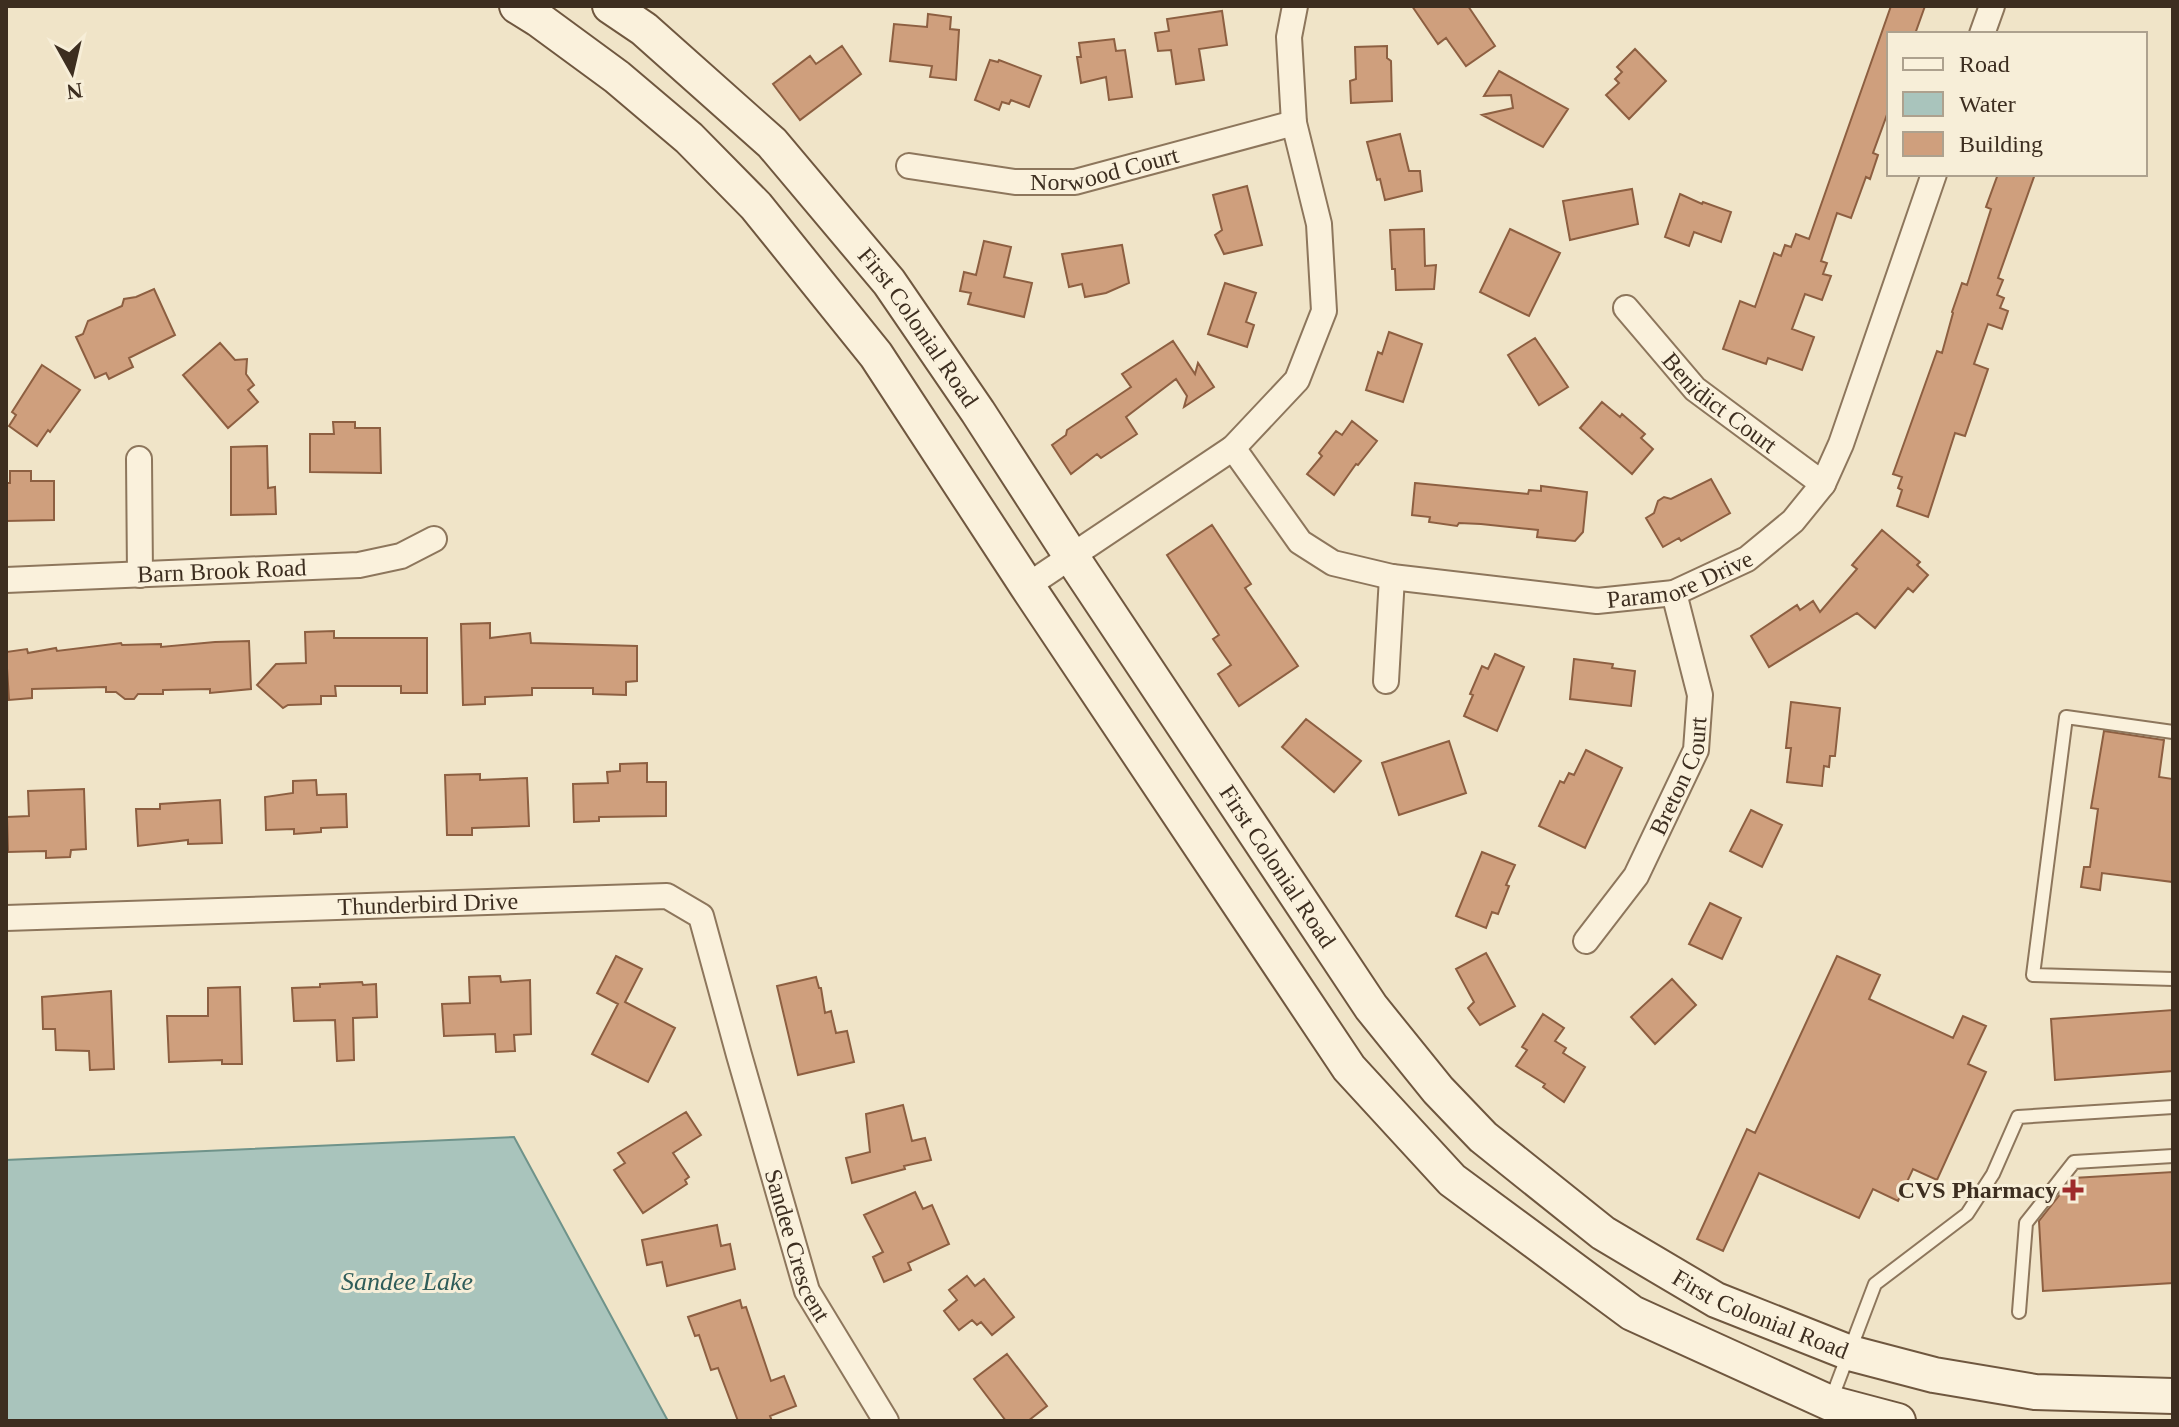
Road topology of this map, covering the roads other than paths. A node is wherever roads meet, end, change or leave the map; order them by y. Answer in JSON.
{"nodes":[{"id":1,"x":517,"y":6,"type":"edge"},
{"id":2,"x":610,"y":6,"type":"edge"},
{"id":3,"x":1295,"y":6,"type":"edge"},
{"id":4,"x":1992,"y":6,"type":"edge"},
{"id":5,"x":1983,"y":32,"type":"edge"},
{"id":6,"x":1294,"y":123,"type":"junction"},
{"id":7,"x":909,"y":166,"type":"dead end"},
{"id":8,"x":1933,"y":176,"type":"edge"},
{"id":9,"x":1626,"y":308,"type":"dead end"},
{"id":10,"x":1233,"y":448,"type":"junction"},
{"id":11,"x":139,"y":459,"type":"dead end"},
{"id":12,"x":1823,"y":484,"type":"junction"},
{"id":13,"x":434,"y":539,"type":"dead end"},
{"id":14,"x":1071,"y":556,"type":"junction"},
{"id":15,"x":140,"y":575,"type":"junction"},
{"id":16,"x":1392,"y":577,"type":"junction"},
{"id":17,"x":6,"y":580,"type":"edge"},
{"id":18,"x":1027,"y":586,"type":"junction"},
{"id":19,"x":1674,"y":593,"type":"junction"},
{"id":20,"x":1386,"y":681,"type":"dead end"},
{"id":21,"x":2173,"y":732,"type":"edge"},
{"id":22,"x":6,"y":918,"type":"edge"},
{"id":23,"x":1586,"y":941,"type":"dead end"},
{"id":24,"x":2173,"y":979,"type":"edge"},
{"id":25,"x":739,"y":1055,"type":"joint"},
{"id":26,"x":2173,"y":1107,"type":"edge"},
{"id":27,"x":2173,"y":1156,"type":"edge"},
{"id":28,"x":2019,"y":1312,"type":"dead end"},
{"id":29,"x":1850,"y":1353,"type":"junction"},
{"id":30,"x":2173,"y":1396,"type":"edge"},
{"id":31,"x":1826,"y":1412,"type":"edge"},
{"id":32,"x":886,"y":1421,"type":"edge"},
{"id":33,"x":1898,"y":1421,"type":"edge"}],
"edges":[{"from":1,"to":18,"type":"main road","name":"First Colonial Road"},
{"from":2,"to":14,"type":"main road","name":"First Colonial Road"},
{"from":3,"to":6,"type":"street"},
{"from":4,"to":5,"type":"street"},
{"from":6,"to":7,"type":"street","name":"Norwood Court"},
{"from":6,"to":10,"type":"street"},
{"from":8,"to":12,"type":"street","name":"Paramore Drive"},
{"from":9,"to":12,"type":"street","name":"Benidict Court"},
{"from":10,"to":14,"type":"street"},
{"from":10,"to":16,"type":"street","name":"Paramore Drive"},
{"from":11,"to":15,"type":"street"},
{"from":12,"to":19,"type":"street","name":"Paramore Drive"},
{"from":13,"to":15,"type":"street","name":"Barn Brook Road"},
{"from":14,"to":18,"type":"street"},
{"from":14,"to":29,"type":"main road","name":"First Colonial Road"},
{"from":15,"to":17,"type":"street","name":"Barn Brook Road"},
{"from":16,"to":19,"type":"street","name":"Paramore Drive"},
{"from":16,"to":20,"type":"street"},
{"from":18,"to":31,"type":"main road","name":"First Colonial Road"},
{"from":19,"to":23,"type":"street","name":"Breton Court"},
{"from":21,"to":24,"type":"lane"},
{"from":22,"to":25,"type":"street","name":"Thunderbird Drive"},
{"from":25,"to":32,"type":"street","name":"Sandee Crescent"},
{"from":26,"to":29,"type":"lane"},
{"from":27,"to":28,"type":"lane"},
{"from":29,"to":30,"type":"main road","name":"First Colonial Road"},
{"from":29,"to":31,"type":"lane"},
{"from":31,"to":33,"type":"main road","name":"First Colonial Road"}]}
